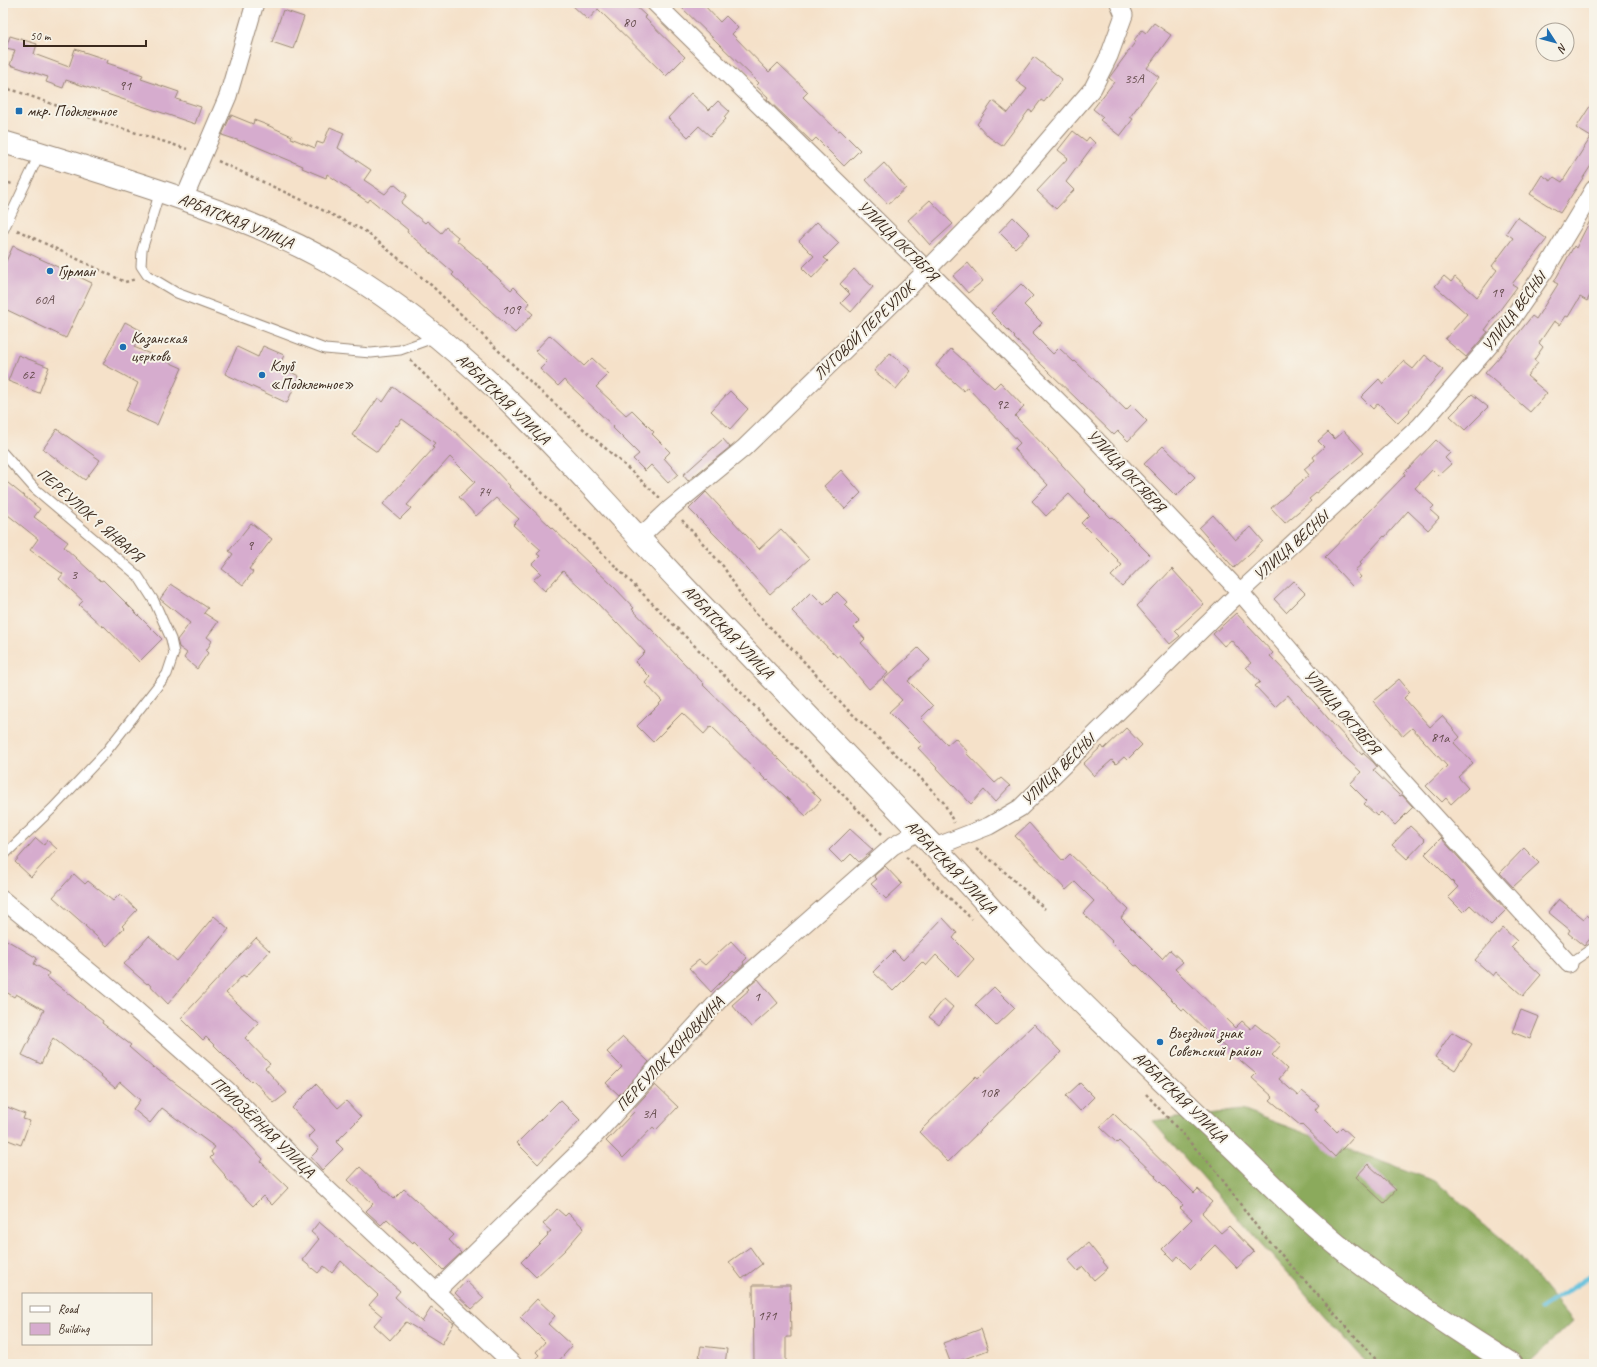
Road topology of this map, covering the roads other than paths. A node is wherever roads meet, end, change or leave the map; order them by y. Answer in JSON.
{"nodes":[{"id":1,"x":255,"y":3,"type":"edge"},
{"id":2,"x":655,"y":3,"type":"edge"},
{"id":3,"x":1120,"y":3,"type":"edge"},
{"id":4,"x":3,"y":142,"type":"edge"},
{"id":5,"x":40,"y":153,"type":"junction"},
{"id":6,"x":1594,"y":189,"type":"edge"},
{"id":7,"x":160,"y":191,"type":"junction"},
{"id":8,"x":184,"y":199,"type":"junction"},
{"id":9,"x":4,"y":228,"type":"edge"},
{"id":10,"x":928,"y":270,"type":"junction"},
{"id":11,"x":436,"y":337,"type":"junction"},
{"id":12,"x":3,"y":453,"type":"edge"},
{"id":13,"x":638,"y":539,"type":"junction"},
{"id":14,"x":1240,"y":592,"type":"junction"},
{"id":15,"x":918,"y":832,"type":"junction"},
{"id":16,"x":935,"y":847,"type":"junction"},
{"id":17,"x":3,"y":856,"type":"edge"},
{"id":18,"x":3,"y":900,"type":"edge"},
{"id":19,"x":1594,"y":947,"type":"edge"},
{"id":20,"x":1569,"y":964,"type":"joint"},
{"id":21,"x":435,"y":1292,"type":"junction"},
{"id":22,"x":513,"y":1364,"type":"edge"},
{"id":23,"x":1512,"y":1364,"type":"edge"}],
"edges":[{"from":1,"to":8,"type":"street"},
{"from":2,"to":10,"type":"street","name":"УЛИЦА ОКТЯБРЯ"},
{"from":3,"to":10,"type":"street","name":"ЛУГОВОЙ ПЕРЕУЛОК"},
{"from":4,"to":5,"type":"main road","name":"АРБАТСКАЯ УЛИЦА"},
{"from":5,"to":7,"type":"main road","name":"АРБАТСКАЯ УЛИЦА"},
{"from":5,"to":9,"type":"lane"},
{"from":6,"to":14,"type":"street","name":"УЛИЦА ВЕСНЫ"},
{"from":7,"to":8,"type":"main road","name":"АРБАТСКАЯ УЛИЦА"},
{"from":7,"to":11,"type":"lane"},
{"from":8,"to":11,"type":"main road","name":"АРБАТСКАЯ УЛИЦА"},
{"from":10,"to":13,"type":"street","name":"ЛУГОВОЙ ПЕРЕУЛОК"},
{"from":10,"to":14,"type":"street","name":"УЛИЦА ОКТЯБРЯ"},
{"from":11,"to":13,"type":"main road","name":"АРБАТСКАЯ УЛИЦА"},
{"from":12,"to":17,"type":"lane","name":"ПЕРЕУЛОК 9 ЯНВАРЯ"},
{"from":13,"to":15,"type":"main road","name":"АРБАТСКАЯ УЛИЦА"},
{"from":14,"to":16,"type":"street","name":"УЛИЦА ВЕСНЫ"},
{"from":14,"to":20,"type":"street","name":"УЛИЦА ОКТЯБРЯ"},
{"from":15,"to":16,"type":"main road","name":"АРБАТСКАЯ УЛИЦА"},
{"from":15,"to":21,"type":"street","name":"ПЕРЕУЛОК КОНОВКИНА"},
{"from":16,"to":23,"type":"main road","name":"АРБАТСКАЯ УЛИЦА"},
{"from":18,"to":21,"type":"street","name":"ПРИОЗЁРНАЯ УЛИЦА"},
{"from":19,"to":20,"type":"lane"},
{"from":21,"to":22,"type":"street","name":"ПРИОЗЁРНАЯ УЛИЦА"}]}
